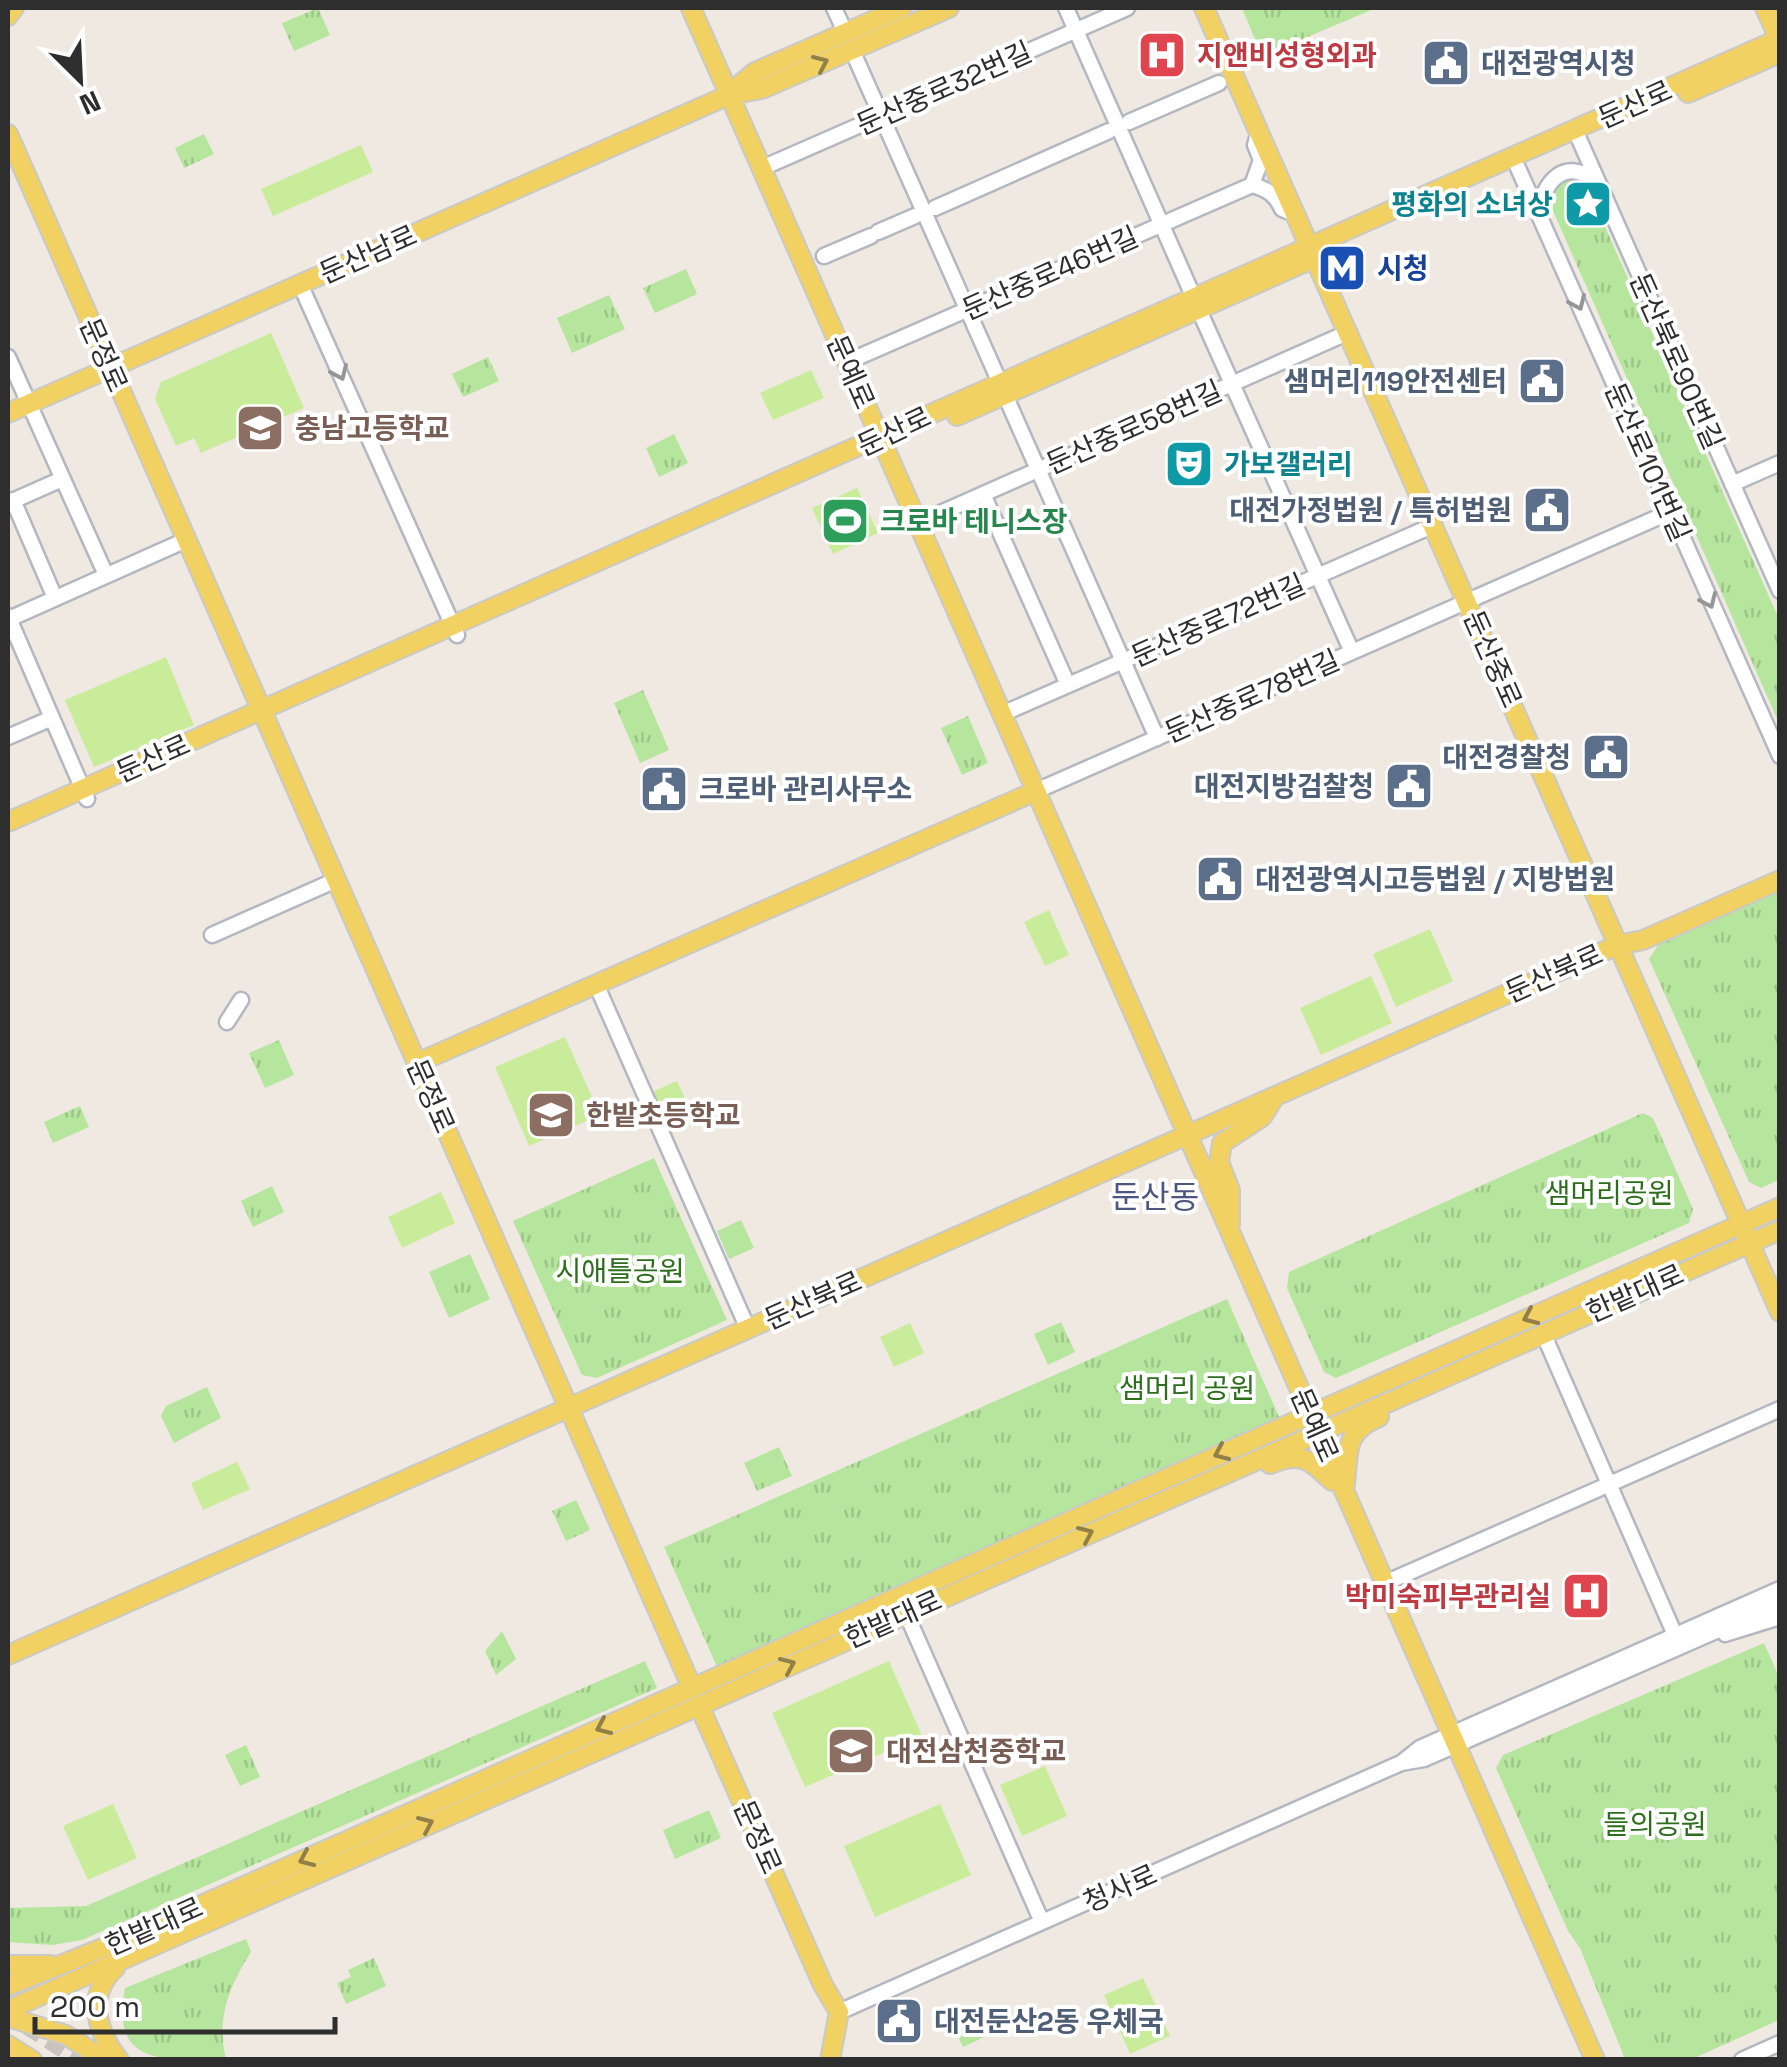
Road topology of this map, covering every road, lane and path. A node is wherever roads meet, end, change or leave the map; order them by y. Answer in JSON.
{"nodes":[{"id":1,"x":14,"y":8,"type":"edge"},
{"id":2,"x":691,"y":8,"type":"edge"},
{"id":3,"x":834,"y":8,"type":"edge"},
{"id":4,"x":902,"y":8,"type":"edge"},
{"id":5,"x":949,"y":8,"type":"edge"},
{"id":6,"x":1066,"y":8,"type":"edge"},
{"id":7,"x":1127,"y":8,"type":"edge"},
{"id":8,"x":1204,"y":8,"type":"edge"},
{"id":9,"x":1765,"y":8,"type":"edge"},
{"id":10,"x":8,"y":16,"type":"edge"},
{"id":11,"x":1076,"y":30,"type":"junction"},
{"id":12,"x":1779,"y":39,"type":"edge"},
{"id":13,"x":849,"y":41,"type":"junction"},
{"id":14,"x":1780,"y":53,"type":"edge"},
{"id":15,"x":1218,"y":82,"type":"dead end"},
{"id":16,"x":729,"y":94,"type":"junction"},
{"id":17,"x":882,"y":115,"type":"junction"},
{"id":18,"x":1130,"y":122,"type":"dead end"},
{"id":19,"x":1109,"y":131,"type":"dead end"},
{"id":20,"x":1259,"y":131,"type":"junction"},
{"id":21,"x":8,"y":134,"type":"edge"},
{"id":22,"x":1577,"y":136,"type":"junction"},
{"id":23,"x":13,"y":162,"type":"edge"},
{"id":24,"x":762,"y":168,"type":"junction"},
{"id":25,"x":1518,"y":168,"type":"junction"},
{"id":26,"x":1252,"y":184,"type":"junction"},
{"id":27,"x":1600,"y":186,"type":"junction"},
{"id":28,"x":935,"y":208,"type":"dead end"},
{"id":29,"x":1539,"y":214,"type":"junction"},
{"id":30,"x":1298,"y":215,"type":"junction"},
{"id":31,"x":914,"y":216,"type":"dead end"},
{"id":32,"x":1161,"y":225,"type":"junction"},
{"id":33,"x":1314,"y":252,"type":"junction"},
{"id":34,"x":824,"y":256,"type":"dead end"},
{"id":35,"x":300,"y":284,"type":"junction"},
{"id":36,"x":1196,"y":304,"type":"junction"},
{"id":37,"x":968,"y":309,"type":"junction"},
{"id":38,"x":1350,"y":332,"type":"junction"},
{"id":39,"x":8,"y":357,"type":"edge"},
{"id":40,"x":847,"y":362,"type":"junction"},
{"id":41,"x":110,"y":368,"type":"junction"},
{"id":42,"x":1232,"y":384,"type":"junction"},
{"id":43,"x":1003,"y":389,"type":"junction"},
{"id":44,"x":28,"y":404,"type":"junction"},
{"id":45,"x":8,"y":413,"type":"edge"},
{"id":46,"x":883,"y":442,"type":"junction"},
{"id":47,"x":1780,"y":463,"type":"edge"},
{"id":48,"x":1038,"y":470,"type":"junction"},
{"id":49,"x":62,"y":479,"type":"junction"},
{"id":50,"x":1732,"y":484,"type":"junction"},
{"id":51,"x":983,"y":494,"type":"junction"},
{"id":52,"x":10,"y":502,"type":"edge"},
{"id":53,"x":1670,"y":512,"type":"junction"},
{"id":54,"x":918,"y":523,"type":"junction"},
{"id":55,"x":1434,"y":525,"type":"junction"},
{"id":56,"x":186,"y":540,"type":"junction"},
{"id":57,"x":106,"y":575,"type":"junction"},
{"id":58,"x":1318,"y":576,"type":"junction"},
{"id":59,"x":1780,"y":591,"type":"edge"},
{"id":60,"x":56,"y":598,"type":"junction"},
{"id":61,"x":1468,"y":601,"type":"junction"},
{"id":62,"x":8,"y":617,"type":"edge"},
{"id":63,"x":455,"y":631,"type":"junction"},
{"id":64,"x":1352,"y":652,"type":"junction"},
{"id":65,"x":1123,"y":662,"type":"junction"},
{"id":66,"x":1068,"y":686,"type":"junction"},
{"id":67,"x":1002,"y":714,"type":"junction"},
{"id":68,"x":263,"y":715,"type":"junction"},
{"id":69,"x":52,"y":718,"type":"junction"},
{"id":70,"x":8,"y":737,"type":"edge"},
{"id":71,"x":1157,"y":738,"type":"junction"},
{"id":72,"x":1780,"y":756,"type":"edge"},
{"id":73,"x":1036,"y":791,"type":"junction"},
{"id":74,"x":85,"y":794,"type":"junction"},
{"id":75,"x":8,"y":822,"type":"edge"},
{"id":76,"x":8,"y":834,"type":"edge"},
{"id":77,"x":1780,"y":867,"type":"edge"},
{"id":78,"x":336,"y":880,"type":"junction"},
{"id":79,"x":1780,"y":880,"type":"edge"},
{"id":80,"x":212,"y":934,"type":"dead end"},
{"id":81,"x":1618,"y":945,"type":"junction"},
{"id":82,"x":596,"y":984,"type":"junction"},
{"id":83,"x":241,"y":1000,"type":"dead end"},
{"id":84,"x":227,"y":1022,"type":"dead end"},
{"id":85,"x":417,"y":1063,"type":"junction"},
{"id":86,"x":1275,"y":1096,"type":"junction"},
{"id":87,"x":1187,"y":1135,"type":"junction"},
{"id":88,"x":1780,"y":1206,"type":"edge"},
{"id":89,"x":1741,"y":1224,"type":"junction"},
{"id":90,"x":1230,"y":1230,"type":"junction"},
{"id":91,"x":1780,"y":1230,"type":"edge"},
{"id":92,"x":1749,"y":1243,"type":"junction"},
{"id":93,"x":1780,"y":1312,"type":"edge"},
{"id":94,"x":748,"y":1329,"type":"junction"},
{"id":95,"x":1543,"y":1333,"type":"junction"},
{"id":96,"x":1384,"y":1402,"type":"junction"},
{"id":97,"x":569,"y":1408,"type":"junction"},
{"id":98,"x":1780,"y":1409,"type":"edge"},
{"id":99,"x":1314,"y":1422,"type":"junction"},
{"id":100,"x":1255,"y":1459,"type":"junction"},
{"id":101,"x":1609,"y":1484,"type":"junction"},
{"id":102,"x":1344,"y":1491,"type":"junction"},
{"id":103,"x":1780,"y":1580,"type":"edge"},
{"id":104,"x":1385,"y":1583,"type":"junction"},
{"id":105,"x":1780,"y":1589,"type":"edge"},
{"id":106,"x":1780,"y":1603,"type":"edge"},
{"id":107,"x":906,"y":1613,"type":"junction"},
{"id":108,"x":1780,"y":1618,"type":"edge"},
{"id":109,"x":1687,"y":1635,"type":"junction"},
{"id":110,"x":8,"y":1655,"type":"edge"},
{"id":111,"x":696,"y":1696,"type":"junction"},
{"id":112,"x":1454,"y":1739,"type":"junction"},
{"id":113,"x":1042,"y":1922,"type":"junction"},
{"id":114,"x":145,"y":1948,"type":"junction"},
{"id":115,"x":66,"y":1964,"type":"junction"},
{"id":116,"x":8,"y":1965,"type":"edge"},
{"id":117,"x":8,"y":1986,"type":"edge"},
{"id":118,"x":10,"y":2010,"type":"edge"},
{"id":119,"x":839,"y":2012,"type":"junction"},
{"id":120,"x":1780,"y":2043,"type":"edge"},
{"id":121,"x":8,"y":2046,"type":"edge"},
{"id":122,"x":32,"y":2060,"type":"edge"},
{"id":123,"x":106,"y":2060,"type":"edge"},
{"id":124,"x":119,"y":2060,"type":"edge"},
{"id":125,"x":830,"y":2060,"type":"edge"},
{"id":126,"x":1594,"y":2060,"type":"edge"},
{"id":127,"x":1742,"y":2060,"type":"edge"}],
"edges":[{"from":1,"to":10,"type":"main road"},
{"from":2,"to":16,"type":"main road","name":"문예로"},
{"from":3,"to":13,"type":"street"},
{"from":4,"to":13,"type":"main road","name":"둔산남로"},
{"from":5,"to":13,"type":"main road","name":"둔산남로"},
{"from":6,"to":11,"type":"street"},
{"from":7,"to":11,"type":"street","name":"둔산중로32번길"},
{"from":8,"to":20,"type":"main road","name":"둔산중로"},
{"from":9,"to":12,"type":"main road"},
{"from":11,"to":17,"type":"street","name":"둔산중로32번길"},
{"from":11,"to":32,"type":"street"},
{"from":12,"to":22,"type":"main road","name":"둔산로"},
{"from":13,"to":16,"type":"main road","name":"둔산남로"},
{"from":13,"to":17,"type":"street"},
{"from":14,"to":22,"type":"main road","name":"둔산로"},
{"from":15,"to":18,"type":"street"},
{"from":16,"to":24,"type":"main road","name":"문예로"},
{"from":16,"to":35,"type":"main road","name":"둔산남로"},
{"from":17,"to":24,"type":"street","name":"둔산중로32번길"},
{"from":17,"to":37,"type":"street"},
{"from":19,"to":28,"type":"street"},
{"from":20,"to":26,"type":"street"},
{"from":20,"to":30,"type":"main road","name":"둔산중로"},
{"from":21,"to":23,"type":"main road","name":"문정로"},
{"from":22,"to":25,"type":"main road","name":"둔산로"},
{"from":22,"to":27,"type":"street","name":"둔산북로90번길"},
{"from":22,"to":33,"type":"main road","name":"둔산로"},
{"from":23,"to":41,"type":"main road","name":"문정로"},
{"from":24,"to":40,"type":"main road","name":"문예로"},
{"from":25,"to":29,"type":"street","name":"둔산로101번길"},
{"from":25,"to":33,"type":"main road","name":"둔산로"},
{"from":26,"to":30,"type":"street"},
{"from":26,"to":32,"type":"street","name":"둔산중로46번길"},
{"from":27,"to":29,"type":"street"},
{"from":27,"to":50,"type":"street","name":"둔산북로90번길"},
{"from":29,"to":53,"type":"street","name":"둔산로101번길","one_way":true},
{"from":30,"to":33,"type":"main road","name":"둔산중로"},
{"from":31,"to":34,"type":"street"},
{"from":32,"to":36,"type":"street"},
{"from":32,"to":37,"type":"street","name":"둔산중로46번길"},
{"from":33,"to":36,"type":"main road","name":"둔산로"},
{"from":33,"to":38,"type":"main road","name":"둔산중로"},
{"from":35,"to":41,"type":"main road","name":"둔산남로"},
{"from":35,"to":63,"type":"street","one_way":true},
{"from":36,"to":42,"type":"street"},
{"from":36,"to":43,"type":"main road","name":"둔산로"},
{"from":37,"to":40,"type":"street","name":"둔산중로46번길"},
{"from":37,"to":43,"type":"street"},
{"from":38,"to":42,"type":"street","name":"둔산중로58번길"},
{"from":38,"to":55,"type":"main road","name":"둔산중로"},
{"from":39,"to":44,"type":"street"},
{"from":40,"to":46,"type":"main road","name":"문예로"},
{"from":41,"to":44,"type":"main road","name":"둔산남로"},
{"from":41,"to":56,"type":"main road","name":"문정로"},
{"from":42,"to":48,"type":"street","name":"둔산중로58번길"},
{"from":42,"to":58,"type":"street"},
{"from":43,"to":46,"type":"main road","name":"둔산로"},
{"from":43,"to":48,"type":"street"},
{"from":44,"to":45,"type":"main road","name":"둔산남로"},
{"from":44,"to":49,"type":"street"},
{"from":46,"to":54,"type":"main road","name":"문예로"},
{"from":46,"to":63,"type":"main road","name":"둔산로"},
{"from":47,"to":50,"type":"street"},
{"from":48,"to":51,"type":"street","name":"둔산중로58번길"},
{"from":48,"to":65,"type":"street"},
{"from":49,"to":52,"type":"street"},
{"from":49,"to":57,"type":"street"},
{"from":50,"to":59,"type":"street","name":"둔산북로90번길"},
{"from":51,"to":54,"type":"street","name":"둔산중로58번길"},
{"from":51,"to":66,"type":"street"},
{"from":52,"to":60,"type":"street"},
{"from":53,"to":61,"type":"street","name":"둔산중로78번길"},
{"from":53,"to":72,"type":"street","name":"둔산로101번길","one_way":true},
{"from":54,"to":67,"type":"main road","name":"문예로"},
{"from":55,"to":58,"type":"street","name":"둔산중로72번길"},
{"from":55,"to":61,"type":"main road","name":"둔산중로"},
{"from":56,"to":57,"type":"street"},
{"from":56,"to":68,"type":"main road","name":"문정로"},
{"from":57,"to":60,"type":"street"},
{"from":58,"to":64,"type":"street"},
{"from":58,"to":65,"type":"street","name":"둔산중로72번길"},
{"from":60,"to":62,"type":"street"},
{"from":61,"to":64,"type":"street","name":"둔산중로78번길"},
{"from":61,"to":81,"type":"main road","name":"둔산중로"},
{"from":62,"to":69,"type":"street"},
{"from":63,"to":68,"type":"main road","name":"둔산로"},
{"from":64,"to":71,"type":"street","name":"둔산중로78번길"},
{"from":65,"to":66,"type":"street","name":"둔산중로72번길"},
{"from":65,"to":71,"type":"street"},
{"from":66,"to":67,"type":"street","name":"둔산중로72번길"},
{"from":67,"to":73,"type":"main road","name":"문예로"},
{"from":68,"to":74,"type":"main road","name":"둔산로"},
{"from":68,"to":78,"type":"main road","name":"문정로"},
{"from":69,"to":70,"type":"street"},
{"from":69,"to":74,"type":"street"},
{"from":71,"to":73,"type":"street","name":"둔산중로78번길"},
{"from":73,"to":82,"type":"main road"},
{"from":73,"to":87,"type":"main road","name":"문예로"},
{"from":74,"to":75,"type":"main road","name":"둔산로"},
{"from":74,"to":76,"type":"main road","name":"둔산로"},
{"from":77,"to":81,"type":"main road","name":"둔산북로"},
{"from":78,"to":80,"type":"street"},
{"from":78,"to":85,"type":"main road","name":"문정로"},
{"from":79,"to":81,"type":"main road","name":"둔산북로"},
{"from":81,"to":86,"type":"main road","name":"둔산북로"},
{"from":81,"to":89,"type":"main road","name":"둔산중로"},
{"from":82,"to":85,"type":"main road"},
{"from":82,"to":94,"type":"street"},
{"from":83,"to":84,"type":"street"},
{"from":85,"to":97,"type":"main road","name":"문정로"},
{"from":86,"to":87,"type":"main road","name":"둔산북로"},
{"from":86,"to":90,"type":"main road"},
{"from":87,"to":90,"type":"main road","name":"문예로"},
{"from":87,"to":94,"type":"main road","name":"둔산북로"},
{"from":88,"to":89,"type":"main road","name":"한밭대로"},
{"from":89,"to":92,"type":"main road","name":"둔산중로"},
{"from":89,"to":99,"type":"main road","name":"한밭대로","one_way":true},
{"from":90,"to":99,"type":"main road","name":"문예로"},
{"from":91,"to":92,"type":"main road","name":"한밭대로"},
{"from":92,"to":93,"type":"main road","name":"둔산중로"},
{"from":92,"to":95,"type":"main road","name":"한밭대로"},
{"from":94,"to":97,"type":"main road","name":"둔산북로"},
{"from":95,"to":96,"type":"main road","name":"한밭대로"},
{"from":95,"to":101,"type":"street"},
{"from":96,"to":99,"type":"main road","name":"한밭대로"},
{"from":96,"to":102,"type":"main road"},
{"from":97,"to":110,"type":"main road","name":"둔산북로"},
{"from":97,"to":111,"type":"main road","name":"문정로"},
{"from":98,"to":101,"type":"street"},
{"from":99,"to":100,"type":"main road","name":"한밭대로"},
{"from":99,"to":102,"type":"main road","name":"문예로"},
{"from":99,"to":111,"type":"main road","name":"한밭대로","one_way":true},
{"from":100,"to":102,"type":"main road"},
{"from":107,"to":100,"type":"main road","name":"한밭대로","one_way":true},
{"from":101,"to":104,"type":"street"},
{"from":101,"to":109,"type":"street"},
{"from":102,"to":104,"type":"main road","name":"문예로"},
{"from":103,"to":109,"type":"street"},
{"from":104,"to":112,"type":"main road","name":"문예로"},
{"from":105,"to":109,"type":"street","name":"청사로"},
{"from":106,"to":109,"type":"street","name":"청사로"},
{"from":111,"to":107,"type":"main road","name":"한밭대로","one_way":true},
{"from":107,"to":113,"type":"street"},
{"from":108,"to":109,"type":"street"},
{"from":109,"to":112,"type":"street","name":"청사로"},
{"from":114,"to":111,"type":"main road","name":"한밭대로","one_way":true},
{"from":111,"to":115,"type":"main road","name":"한밭대로","one_way":true},
{"from":111,"to":119,"type":"main road","name":"문정로"},
{"from":112,"to":113,"type":"street","name":"청사로"},
{"from":112,"to":126,"type":"main road","name":"문예로"},
{"from":113,"to":119,"type":"street","name":"청사로"},
{"from":114,"to":118,"type":"main road","name":"한밭대로"},
{"from":114,"to":124,"type":"main road"},
{"from":115,"to":116,"type":"main road"},
{"from":115,"to":117,"type":"main road","name":"한밭대로"},
{"from":118,"to":123,"type":"main road"},
{"from":119,"to":125,"type":"main road"},
{"from":120,"to":127,"type":"street"},
{"from":121,"to":122,"type":"main road"}]}
